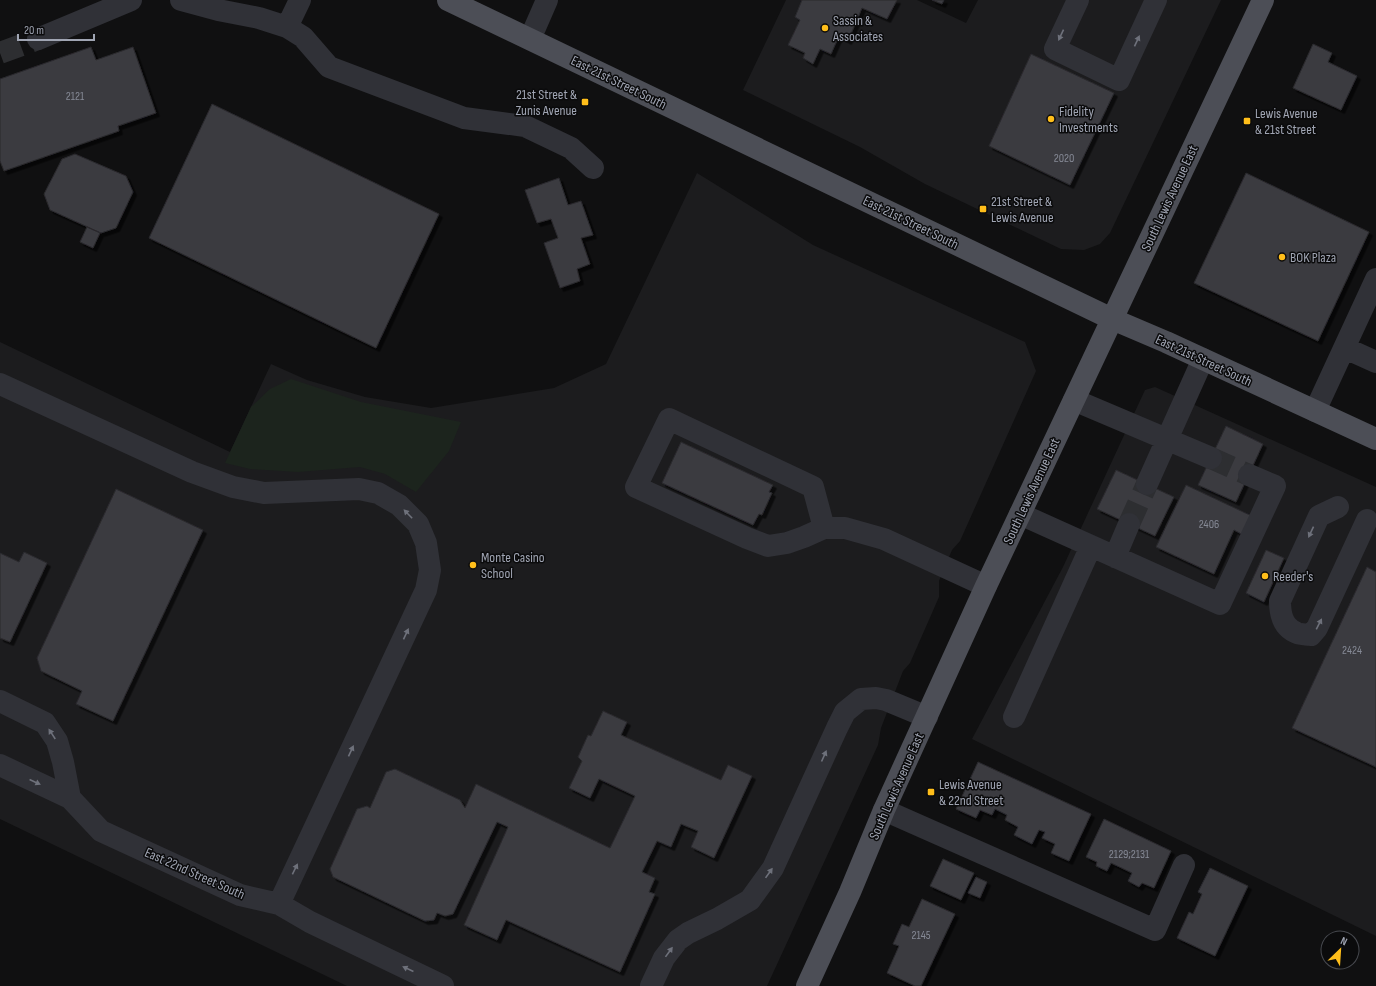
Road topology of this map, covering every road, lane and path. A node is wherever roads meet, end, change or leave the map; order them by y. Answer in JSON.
{"nodes":[{"id":1,"x":131,"y":0,"type":"edge"},
{"id":2,"x":181,"y":0,"type":"edge"},
{"id":3,"x":300,"y":0,"type":"edge"},
{"id":4,"x":448,"y":0,"type":"edge"},
{"id":5,"x":548,"y":0,"type":"edge"},
{"id":6,"x":1078,"y":0,"type":"edge"},
{"id":7,"x":1156,"y":0,"type":"edge"},
{"id":8,"x":1263,"y":0,"type":"edge"},
{"id":9,"x":288,"y":27,"type":"junction"},
{"id":10,"x":38,"y":39,"type":"tunnel mouth"},
{"id":11,"x":530,"y":39,"type":"junction"},
{"id":12,"x":593,"y":168,"type":"dead end"},
{"id":13,"x":1376,"y":279,"type":"edge"},
{"id":14,"x":1112,"y":319,"type":"junction"},
{"id":15,"x":1345,"y":348,"type":"junction"},
{"id":16,"x":1203,"y":359,"type":"junction"},
{"id":17,"x":1376,"y":362,"type":"edge"},
{"id":18,"x":0,"y":384,"type":"edge"},
{"id":19,"x":1074,"y":400,"type":"junction"},
{"id":20,"x":1315,"y":411,"type":"junction"},
{"id":21,"x":1376,"y":439,"type":"edge"},
{"id":22,"x":1166,"y":440,"type":"junction"},
{"id":23,"x":1211,"y":458,"type":"tunnel mouth"},
{"id":24,"x":1249,"y":475,"type":"tunnel mouth"},
{"id":25,"x":1147,"y":484,"type":"tunnel mouth"},
{"id":26,"x":1338,"y":507,"type":"dead end"},
{"id":27,"x":1020,"y":514,"type":"junction"},
{"id":28,"x":1367,"y":520,"type":"dead end"},
{"id":29,"x":1129,"y":524,"type":"tunnel mouth"},
{"id":30,"x":824,"y":528,"type":"junction"},
{"id":31,"x":1091,"y":546,"type":"junction"},
{"id":32,"x":1115,"y":557,"type":"junction"},
{"id":33,"x":986,"y":586,"type":"junction"},
{"id":34,"x":0,"y":701,"type":"edge"},
{"id":35,"x":927,"y":717,"type":"junction"},
{"id":36,"x":1014,"y":717,"type":"dead end"},
{"id":37,"x":0,"y":765,"type":"edge"},
{"id":38,"x":70,"y":798,"type":"junction"},
{"id":39,"x":884,"y":810,"type":"junction"},
{"id":40,"x":1184,"y":865,"type":"dead end"},
{"id":41,"x":279,"y":904,"type":"junction"},
{"id":42,"x":444,"y":986,"type":"edge"},
{"id":43,"x":651,"y":986,"type":"edge"},
{"id":44,"x":807,"y":986,"type":"edge"}],
"edges":[{"from":1,"to":10,"type":"street"},
{"from":2,"to":9,"type":"street"},
{"from":3,"to":9,"type":"street"},
{"from":4,"to":11,"type":"main road","name":"East 21st Street South"},
{"from":5,"to":11,"type":"street"},
{"from":6,"to":7,"type":"street","one_way":true},
{"from":8,"to":14,"type":"main road","name":"South Lewis Avenue East"},
{"from":9,"to":12,"type":"street"},
{"from":11,"to":14,"type":"main road","name":"East 21st Street South"},
{"from":13,"to":15,"type":"street"},
{"from":14,"to":16,"type":"main road","name":"East 21st Street South"},
{"from":14,"to":19,"type":"main road","name":"South Lewis Avenue East"},
{"from":15,"to":17,"type":"street"},
{"from":15,"to":20,"type":"street"},
{"from":16,"to":20,"type":"main road","name":"East 21st Street South"},
{"from":16,"to":22,"type":"street"},
{"from":41,"to":18,"type":"street","one_way":true},
{"from":19,"to":22,"type":"street"},
{"from":19,"to":27,"type":"main road","name":"South Lewis Avenue East"},
{"from":20,"to":21,"type":"main road","name":"East 21st Street South"},
{"from":22,"to":23,"type":"street"},
{"from":22,"to":25,"type":"street"},
{"from":24,"to":32,"type":"street"},
{"from":26,"to":28,"type":"street","one_way":true},
{"from":27,"to":31,"type":"street"},
{"from":27,"to":33,"type":"main road","name":"South Lewis Avenue East"},
{"from":29,"to":32,"type":"street"},
{"from":30,"to":30,"type":"street"},
{"from":30,"to":33,"type":"street"},
{"from":31,"to":32,"type":"street"},
{"from":31,"to":36,"type":"street"},
{"from":33,"to":35,"type":"main road","name":"South Lewis Avenue East"},
{"from":38,"to":34,"type":"street","one_way":true},
{"from":35,"to":39,"type":"main road","name":"South Lewis Avenue East"},
{"from":43,"to":35,"type":"street","one_way":true},
{"from":37,"to":38,"type":"street","name":"East 22nd Street South","one_way":true},
{"from":38,"to":41,"type":"street","name":"East 22nd Street South"},
{"from":39,"to":40,"type":"street"},
{"from":39,"to":44,"type":"main road","name":"South Lewis Avenue East"},
{"from":42,"to":41,"type":"street","name":"East 22nd Street South","one_way":true}]}
